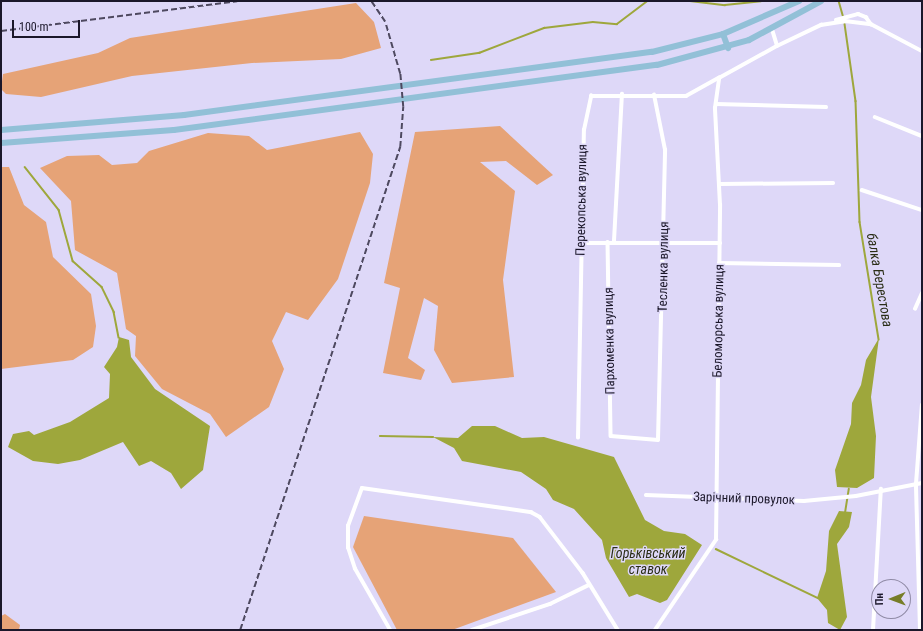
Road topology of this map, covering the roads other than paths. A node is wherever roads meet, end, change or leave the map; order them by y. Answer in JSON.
{"nodes":[{"id":1,"x":799,"y":1,"type":"edge"},
{"id":2,"x":821,"y":1,"type":"edge"},
{"id":3,"x":835,"y":21,"type":"junction"},
{"id":4,"x":871,"y":24,"type":"junction"},
{"id":5,"x":772,"y":30,"type":"junction"},
{"id":6,"x":723,"y":34,"type":"junction"},
{"id":7,"x":777,"y":46,"type":"junction"},
{"id":8,"x":728,"y":48,"type":"junction"},
{"id":9,"x":922,"y":51,"type":"edge"},
{"id":10,"x":719,"y":78,"type":"junction"},
{"id":11,"x":622,"y":94,"type":"junction"},
{"id":12,"x":654,"y":95,"type":"junction"},
{"id":13,"x":716,"y":104,"type":"junction"},
{"id":14,"x":826,"y":107,"type":"dead end"},
{"id":15,"x":876,"y":117,"type":"dead end"},
{"id":16,"x":1,"y":130,"type":"edge"},
{"id":17,"x":922,"y":136,"type":"edge"},
{"id":18,"x":1,"y":143,"type":"edge"},
{"id":19,"x":833,"y":183,"type":"dead end"},
{"id":20,"x":720,"y":184,"type":"junction"},
{"id":21,"x":862,"y":190,"type":"dead end"},
{"id":22,"x":922,"y":210,"type":"edge"},
{"id":23,"x":614,"y":241,"type":"junction"},
{"id":24,"x":665,"y":241,"type":"junction"},
{"id":25,"x":608,"y":242,"type":"junction"},
{"id":26,"x":580,"y":243,"type":"junction"},
{"id":27,"x":720,"y":243,"type":"junction"},
{"id":28,"x":719,"y":263,"type":"junction"},
{"id":29,"x":839,"y":265,"type":"dead end"},
{"id":30,"x":922,"y":293,"type":"edge"},
{"id":31,"x":915,"y":310,"type":"dead end"},
{"id":32,"x":922,"y":405,"type":"edge"},
{"id":33,"x":578,"y":438,"type":"dead end"},
{"id":34,"x":613,"y":438,"type":"joint"},
{"id":35,"x":922,"y":483,"type":"edge"},
{"id":36,"x":916,"y":484,"type":"junction"},
{"id":37,"x":881,"y":489,"type":"junction"},
{"id":38,"x":646,"y":495,"type":"dead end"},
{"id":39,"x":717,"y":498,"type":"junction"},
{"id":40,"x":920,"y":561,"type":"edge"},
{"id":41,"x":590,"y":585,"type":"junction"},
{"id":42,"x":390,"y":630,"type":"edge"},
{"id":43,"x":472,"y":630,"type":"edge"},
{"id":44,"x":618,"y":630,"type":"edge"},
{"id":45,"x":655,"y":630,"type":"edge"},
{"id":46,"x":873,"y":630,"type":"edge"},
{"id":47,"x":920,"y":630,"type":"edge"}],
"edges":[{"from":1,"to":6,"type":"main road"},
{"from":2,"to":5,"type":"main road"},
{"from":3,"to":4,"type":"street"},
{"from":3,"to":4,"type":"street"},
{"from":3,"to":7,"type":"street"},
{"from":4,"to":9,"type":"street"},
{"from":5,"to":7,"type":"street"},
{"from":5,"to":8,"type":"main road"},
{"from":6,"to":8,"type":"main road"},
{"from":6,"to":16,"type":"main road"},
{"from":7,"to":10,"type":"street"},
{"from":8,"to":18,"type":"main road"},
{"from":10,"to":12,"type":"street","name":"Перекопська вулиця"},
{"from":10,"to":13,"type":"street","name":"Беломорська вулиця"},
{"from":11,"to":12,"type":"street","name":"Перекопська вулиця"},
{"from":11,"to":23,"type":"street"},
{"from":11,"to":26,"type":"street","name":"Перекопська вулиця"},
{"from":12,"to":24,"type":"street","name":"Тесленка вулиця"},
{"from":13,"to":14,"type":"street"},
{"from":13,"to":20,"type":"street","name":"Беломорська вулиця"},
{"from":15,"to":17,"type":"street"},
{"from":19,"to":20,"type":"street"},
{"from":20,"to":27,"type":"street","name":"Беломорська вулиця"},
{"from":21,"to":22,"type":"street"},
{"from":23,"to":24,"type":"street"},
{"from":23,"to":25,"type":"street"},
{"from":24,"to":27,"type":"street"},
{"from":24,"to":34,"type":"street","name":"Тесленка вулиця"},
{"from":25,"to":26,"type":"street"},
{"from":25,"to":34,"type":"street","name":"Пархоменка вулиця"},
{"from":26,"to":33,"type":"street","name":"Перекопська вулиця"},
{"from":27,"to":28,"type":"street","name":"Беломорська вулиця"},
{"from":28,"to":29,"type":"street"},
{"from":28,"to":39,"type":"street","name":"Беломорська вулиця"},
{"from":30,"to":31,"type":"street"},
{"from":32,"to":36,"type":"street"},
{"from":35,"to":36,"type":"street","name":"Зарічний провулок"},
{"from":36,"to":37,"type":"street","name":"Зарічний провулок"},
{"from":36,"to":40,"type":"street"},
{"from":37,"to":39,"type":"street","name":"Зарічний провулок"},
{"from":37,"to":46,"type":"street"},
{"from":38,"to":39,"type":"street","name":"Зарічний провулок"},
{"from":39,"to":45,"type":"street","name":"Беломорська вулиця"},
{"from":40,"to":47,"type":"street"},
{"from":41,"to":42,"type":"street"},
{"from":41,"to":43,"type":"street"},
{"from":41,"to":44,"type":"street"}]}
